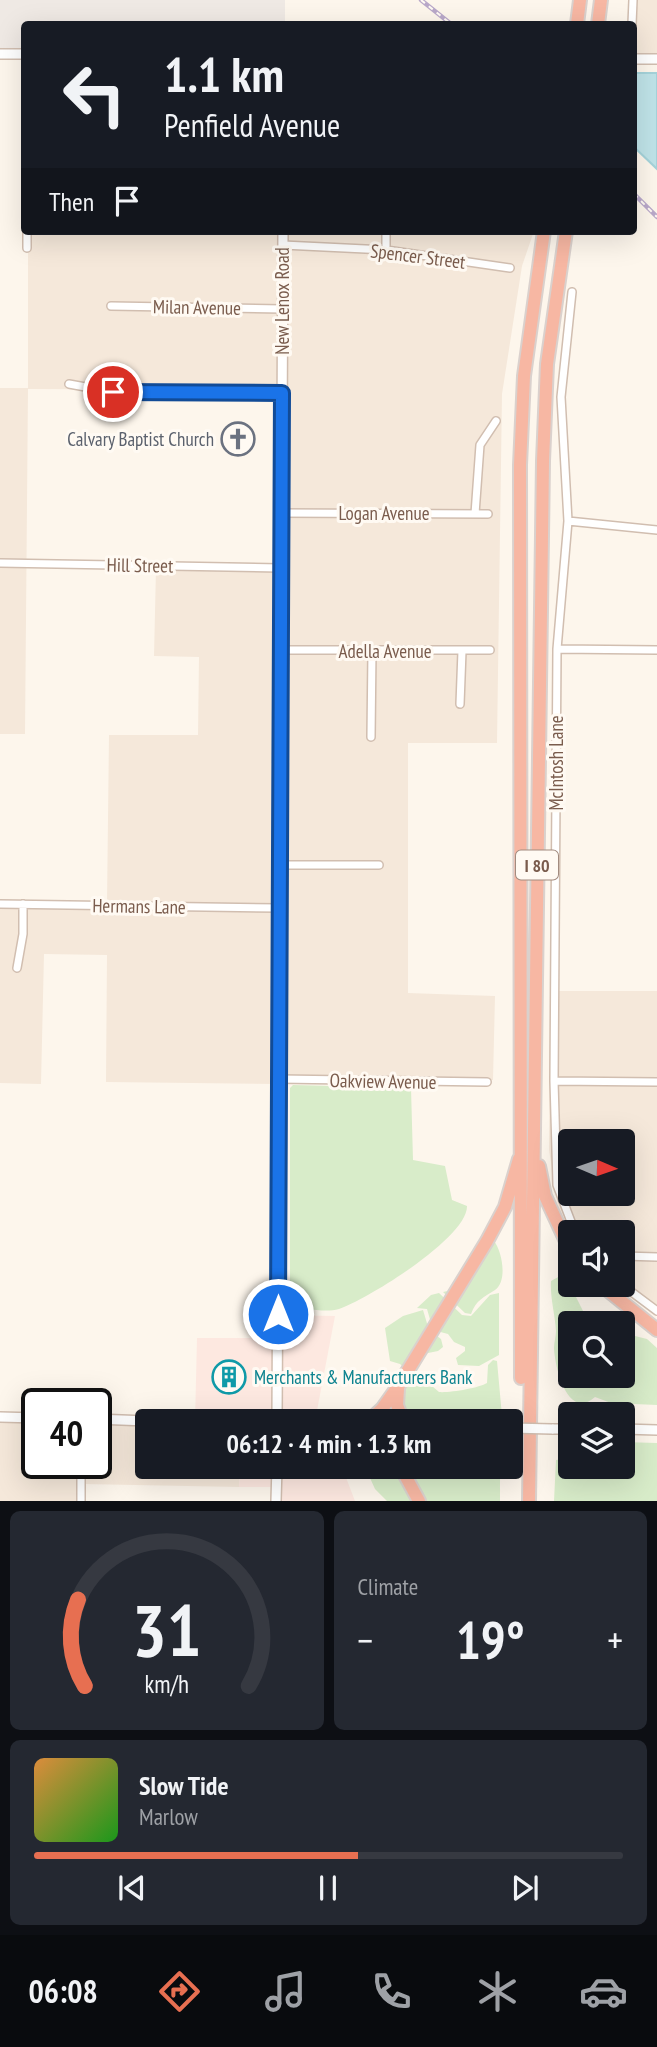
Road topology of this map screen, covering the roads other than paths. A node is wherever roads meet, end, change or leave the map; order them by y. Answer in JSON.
{"nodes":[{"id":1,"x":580,"y":0,"type":"edge"},
{"id":2,"x":601,"y":0,"type":"edge"},
{"id":3,"x":633,"y":0,"type":"edge"},
{"id":4,"x":577,"y":21,"type":"edge"},
{"id":5,"x":598,"y":21,"type":"edge"},
{"id":6,"x":632,"y":21,"type":"edge"},
{"id":7,"x":0,"y":54,"type":"edge"},
{"id":8,"x":21,"y":54,"type":"edge"},
{"id":9,"x":637,"y":59,"type":"edge"},
{"id":10,"x":657,"y":59,"type":"edge"},
{"id":11,"x":27,"y":235,"type":"edge"},
{"id":12,"x":283,"y":235,"type":"edge"},
{"id":13,"x":386,"y":235,"type":"edge"},
{"id":14,"x":543,"y":235,"type":"edge"},
{"id":15,"x":565,"y":235,"type":"edge"},
{"id":16,"x":283,"y":246,"type":"junction"},
{"id":17,"x":27,"y":248,"type":"dead end"},
{"id":18,"x":386,"y":250,"type":"junction"},
{"id":19,"x":510,"y":268,"type":"dead end"},
{"id":20,"x":572,"y":292,"type":"dead end"},
{"id":21,"x":111,"y":306,"type":"dead end"},
{"id":22,"x":282,"y":309,"type":"junction"},
{"id":23,"x":69,"y":384,"type":"dead end"},
{"id":24,"x":282,"y":393,"type":"junction"},
{"id":25,"x":496,"y":421,"type":"dead end"},
{"id":26,"x":281,"y":513,"type":"junction"},
{"id":27,"x":475,"y":514,"type":"junction"},
{"id":28,"x":488,"y":514,"type":"dead end"},
{"id":29,"x":568,"y":521,"type":"junction"},
{"id":30,"x":657,"y":530,"type":"edge"},
{"id":31,"x":0,"y":563,"type":"edge"},
{"id":32,"x":281,"y":568,"type":"junction"},
{"id":33,"x":557,"y":649,"type":"junction"},
{"id":34,"x":280,"y":650,"type":"junction"},
{"id":35,"x":491,"y":650,"type":"dead end"},
{"id":36,"x":657,"y":650,"type":"edge"},
{"id":37,"x":372,"y":651,"type":"junction"},
{"id":38,"x":462,"y":651,"type":"junction"},
{"id":39,"x":460,"y":704,"type":"dead end"},
{"id":40,"x":371,"y":737,"type":"dead end"},
{"id":41,"x":279,"y":865,"type":"junction"},
{"id":42,"x":379,"y":865,"type":"dead end"},
{"id":43,"x":0,"y":904,"type":"edge"},
{"id":44,"x":23,"y":904,"type":"junction"},
{"id":45,"x":279,"y":908,"type":"junction"},
{"id":46,"x":17,"y":968,"type":"dead end"},
{"id":47,"x":279,"y":1079,"type":"junction"},
{"id":48,"x":554,"y":1081,"type":"junction"},
{"id":49,"x":487,"y":1082,"type":"dead end"},
{"id":50,"x":657,"y":1082,"type":"edge"},
{"id":51,"x":533,"y":1120,"type":"junction"},
{"id":52,"x":523,"y":1149,"type":"junction"},
{"id":53,"x":570,"y":1220,"type":"edge"},
{"id":54,"x":558,"y":1228,"type":"edge"},
{"id":55,"x":635,"y":1256,"type":"edge"},
{"id":56,"x":657,"y":1257,"type":"edge"},
{"id":57,"x":635,"y":1294,"type":"edge"},
{"id":58,"x":616,"y":1297,"type":"edge"},
{"id":59,"x":657,"y":1311,"type":"edge"},
{"id":60,"x":657,"y":1330,"type":"edge"},
{"id":61,"x":399,"y":1385,"type":"junction"},
{"id":62,"x":277,"y":1409,"type":"edge"},
{"id":63,"x":383,"y":1409,"type":"edge"},
{"id":64,"x":398,"y":1409,"type":"edge"},
{"id":65,"x":0,"y":1417,"type":"edge"},
{"id":66,"x":21,"y":1418,"type":"edge"},
{"id":67,"x":112,"y":1420,"type":"edge"},
{"id":68,"x":135,"y":1421,"type":"edge"},
{"id":69,"x":523,"y":1428,"type":"edge"},
{"id":70,"x":558,"y":1429,"type":"edge"},
{"id":71,"x":635,"y":1429,"type":"edge"},
{"id":72,"x":657,"y":1430,"type":"edge"},
{"id":73,"x":81,"y":1479,"type":"edge"},
{"id":74,"x":277,"y":1479,"type":"edge"},
{"id":75,"x":407,"y":1479,"type":"edge"},
{"id":76,"x":80,"y":1501,"type":"edge"},
{"id":77,"x":276,"y":1501,"type":"edge"},
{"id":78,"x":419,"y":1501,"type":"edge"},
{"id":79,"x":520,"y":1501,"type":"edge"},
{"id":80,"x":529,"y":1501,"type":"edge"}],
"edges":[{"from":1,"to":4,"type":"highway"},
{"from":2,"to":5,"type":"highway"},
{"from":3,"to":6,"type":"street"},
{"from":7,"to":8,"type":"street"},
{"from":9,"to":10,"type":"street"},
{"from":11,"to":17,"type":"street"},
{"from":12,"to":16,"type":"street","name":"New Lenox Road"},
{"from":13,"to":18,"type":"street"},
{"from":14,"to":52,"type":"highway","number":"I 80"},
{"from":15,"to":51,"type":"highway","number":"I 80"},
{"from":16,"to":18,"type":"street","name":"Spencer Street"},
{"from":16,"to":22,"type":"street","name":"New Lenox Road"},
{"from":18,"to":19,"type":"street","name":"Spencer Street"},
{"from":20,"to":29,"type":"street","name":"McIntosh Lane"},
{"from":21,"to":22,"type":"street","name":"Milan Avenue"},
{"from":22,"to":24,"type":"street","name":"New Lenox Road"},
{"from":23,"to":24,"type":"street"},
{"from":24,"to":26,"type":"street","name":"New Lenox Road"},
{"from":25,"to":27,"type":"street"},
{"from":26,"to":27,"type":"street","name":"Logan Avenue"},
{"from":26,"to":32,"type":"street","name":"New Lenox Road"},
{"from":27,"to":28,"type":"street","name":"Logan Avenue"},
{"from":29,"to":30,"type":"street"},
{"from":29,"to":33,"type":"street","name":"McIntosh Lane"},
{"from":31,"to":32,"type":"street","name":"Hill Street"},
{"from":32,"to":34,"type":"street","name":"New Lenox Road"},
{"from":33,"to":36,"type":"street"},
{"from":33,"to":48,"type":"street","name":"McIntosh Lane"},
{"from":34,"to":37,"type":"street","name":"Adella Avenue"},
{"from":34,"to":41,"type":"street","name":"New Lenox Road"},
{"from":35,"to":38,"type":"street","name":"Adella Avenue"},
{"from":37,"to":38,"type":"street","name":"Adella Avenue"},
{"from":37,"to":40,"type":"street"},
{"from":38,"to":39,"type":"street"},
{"from":41,"to":42,"type":"street"},
{"from":41,"to":45,"type":"street","name":"New Lenox Road"},
{"from":43,"to":44,"type":"street","name":"Hermans Lane"},
{"from":44,"to":45,"type":"street","name":"Hermans Lane"},
{"from":44,"to":46,"type":"street"},
{"from":45,"to":47,"type":"street","name":"New Lenox Road"},
{"from":47,"to":49,"type":"street","name":"Oakview Avenue"},
{"from":47,"to":62,"type":"street","name":"New Lenox Road"},
{"from":48,"to":50,"type":"street"},
{"from":48,"to":53,"type":"street","name":"McIntosh Lane"},
{"from":51,"to":54,"type":"highway"},
{"from":51,"to":80,"type":"highway","number":"I 80"},
{"from":52,"to":61,"type":"highway"},
{"from":52,"to":79,"type":"highway","number":"I 80"},
{"from":55,"to":56,"type":"street"},
{"from":57,"to":59,"type":"street"},
{"from":58,"to":60,"type":"highway"},
{"from":61,"to":63,"type":"highway"},
{"from":61,"to":64,"type":"highway"},
{"from":65,"to":66,"type":"street"},
{"from":67,"to":68,"type":"street"},
{"from":69,"to":70,"type":"street","bridge":true},
{"from":71,"to":72,"type":"street"},
{"from":73,"to":76,"type":"street"},
{"from":74,"to":77,"type":"street"},
{"from":75,"to":78,"type":"highway"}]}
